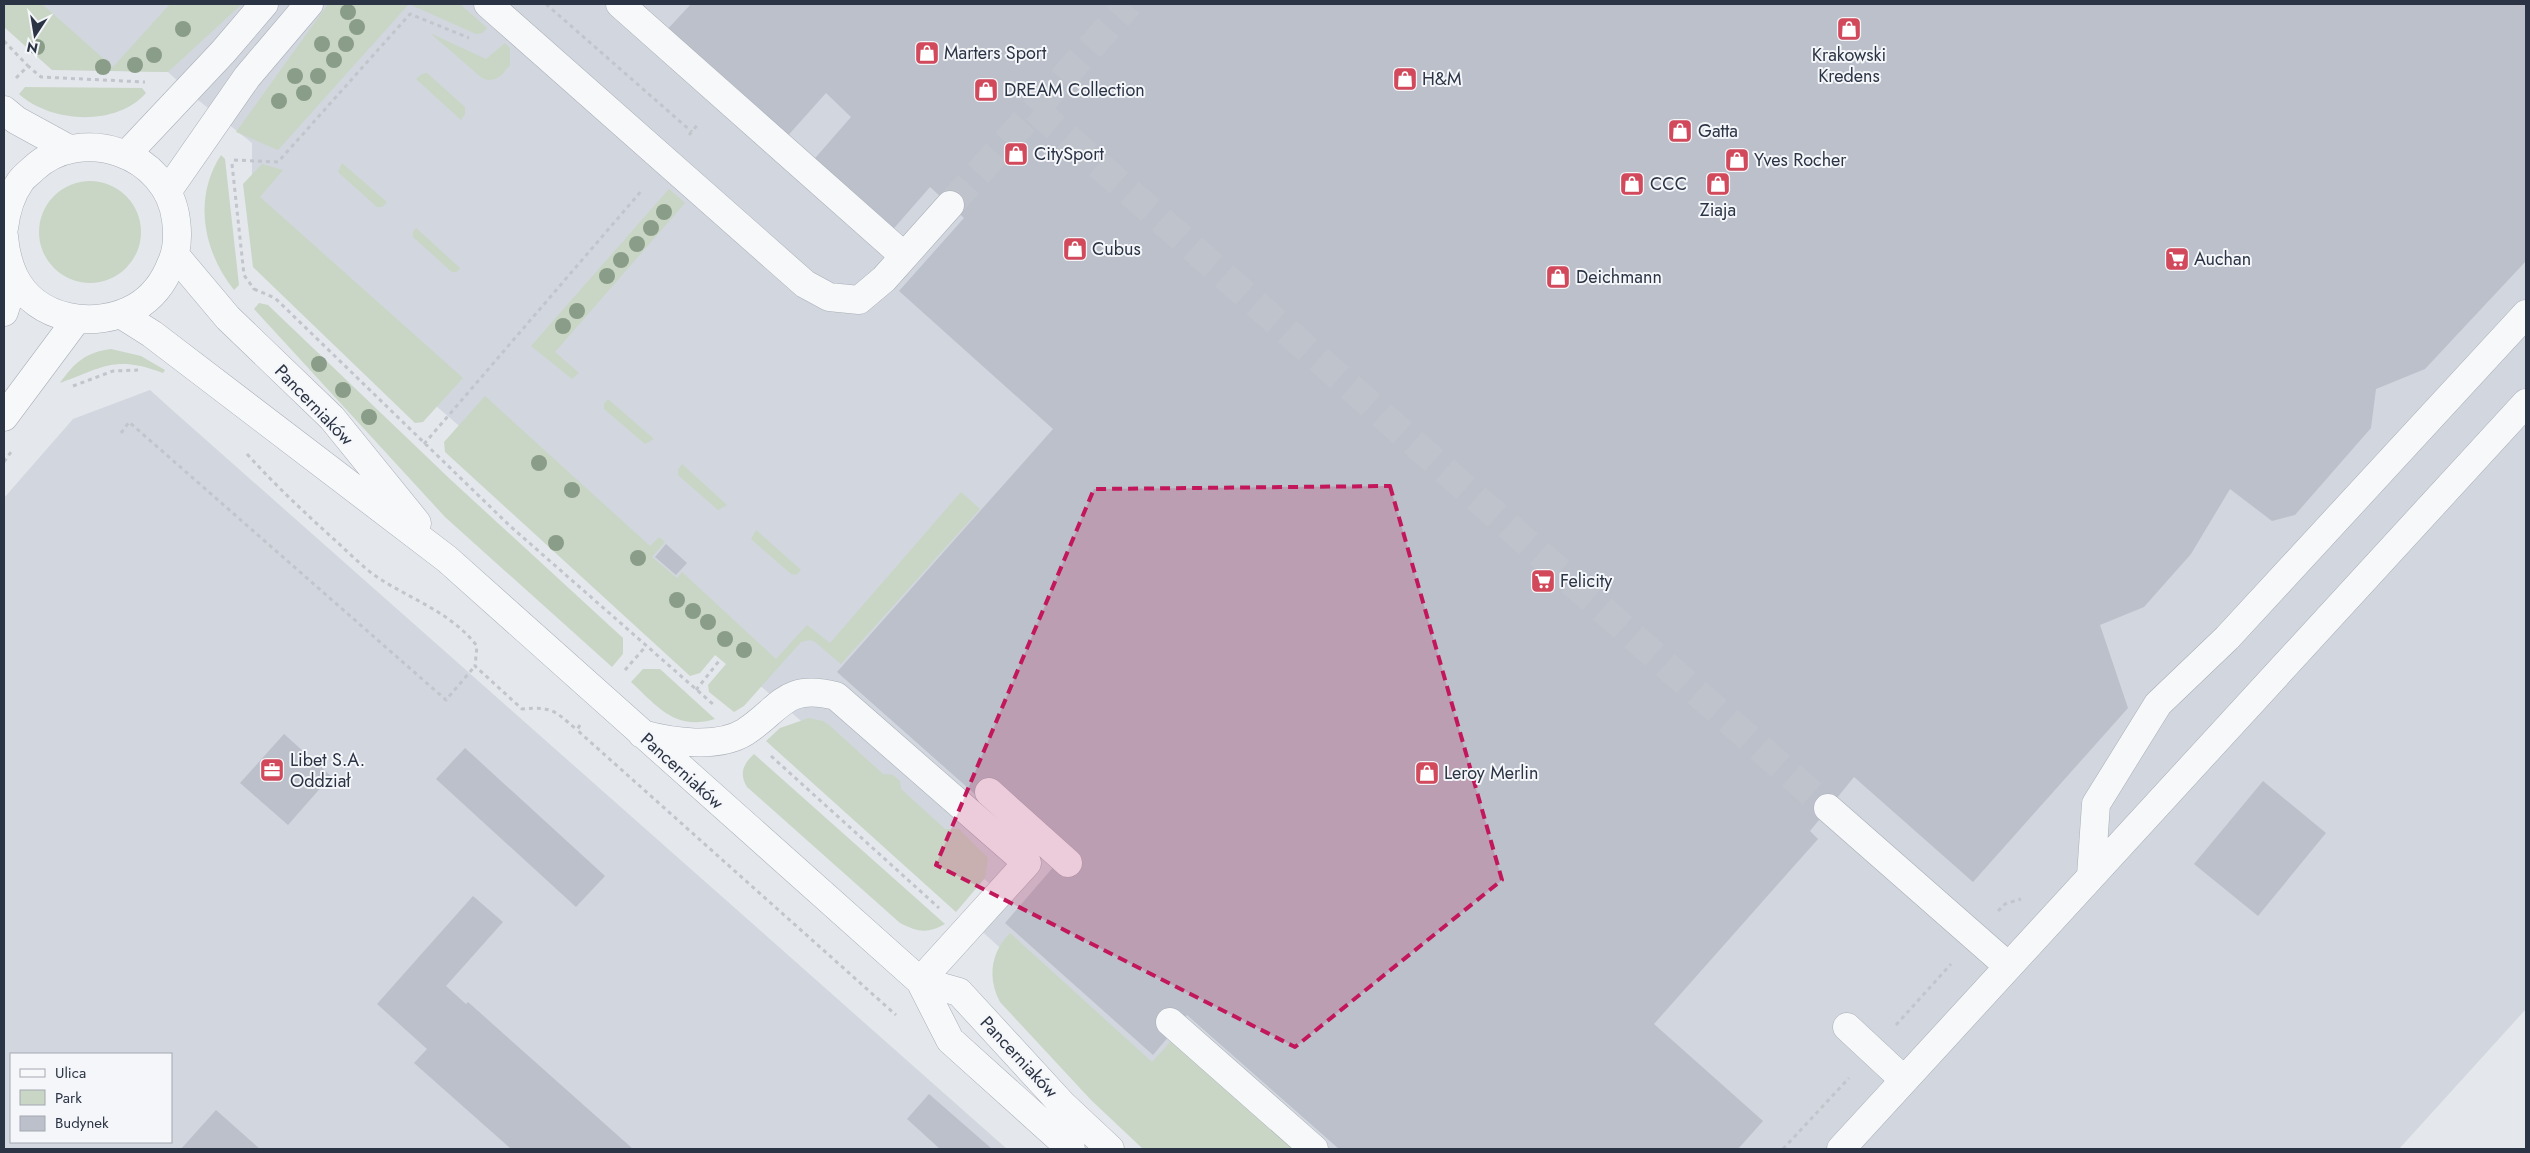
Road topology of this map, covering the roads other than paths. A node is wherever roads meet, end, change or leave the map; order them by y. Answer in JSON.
{"nodes":[{"id":1,"x":264,"y":4,"type":"edge"},
{"id":2,"x":309,"y":4,"type":"edge"},
{"id":3,"x":620,"y":4,"type":"edge"},
{"id":4,"x":496,"y":11,"type":"edge"},
{"id":5,"x":4,"y":110,"type":"edge"},
{"id":6,"x":69,"y":149,"type":"junction"},
{"id":7,"x":127,"y":154,"type":"junction"},
{"id":8,"x":168,"y":192,"type":"junction"},
{"id":9,"x":950,"y":205,"type":"tunnel mouth"},
{"id":10,"x":5,"y":213,"type":"edge"},
{"id":11,"x":4,"y":236,"type":"edge"},
{"id":12,"x":175,"y":256,"type":"junction"},
{"id":13,"x":904,"y":256,"type":"junction"},
{"id":14,"x":15,"y":278,"type":"junction"},
{"id":15,"x":4,"y":312,"type":"edge"},
{"id":16,"x":2526,"y":314,"type":"edge"},
{"id":17,"x":122,"y":315,"type":"junction"},
{"id":18,"x":77,"y":319,"type":"junction"},
{"id":19,"x":2526,"y":403,"type":"edge"},
{"id":20,"x":4,"y":417,"type":"edge"},
{"id":21,"x":447,"y":559,"type":"junction"},
{"id":22,"x":640,"y":734,"type":"junction"},
{"id":23,"x":989,"y":792,"type":"dead end"},
{"id":24,"x":1828,"y":808,"type":"tunnel mouth"},
{"id":25,"x":1068,"y":863,"type":"dead end"},
{"id":26,"x":2091,"y":876,"type":"junction"},
{"id":27,"x":2008,"y":966,"type":"junction"},
{"id":28,"x":920,"y":981,"type":"junction"},
{"id":29,"x":1170,"y":1022,"type":"dead end"},
{"id":30,"x":1847,"y":1027,"type":"dead end"},
{"id":31,"x":1904,"y":1080,"type":"junction"},
{"id":32,"x":1071,"y":1149,"type":"edge"},
{"id":33,"x":1110,"y":1149,"type":"edge"},
{"id":34,"x":1314,"y":1149,"type":"edge"},
{"id":35,"x":1841,"y":1149,"type":"edge"}],
"edges":[{"from":1,"to":7,"type":"street"},
{"from":2,"to":8,"type":"street"},
{"from":3,"to":13,"type":"street"},
{"from":4,"to":13,"type":"street"},
{"from":5,"to":6,"type":"street"},
{"from":6,"to":7,"type":"street"},
{"from":6,"to":10,"type":"street"},
{"from":7,"to":8,"type":"street"},
{"from":8,"to":12,"type":"street"},
{"from":9,"to":13,"type":"street"},
{"from":11,"to":14,"type":"street"},
{"from":12,"to":17,"type":"street"},
{"from":12,"to":21,"type":"street","name":"Pancerniaków"},
{"from":14,"to":15,"type":"street"},
{"from":14,"to":18,"type":"street"},
{"from":16,"to":26,"type":"street"},
{"from":17,"to":18,"type":"street"},
{"from":17,"to":21,"type":"street","name":"Pancerniaków"},
{"from":18,"to":20,"type":"street"},
{"from":19,"to":26,"type":"street"},
{"from":21,"to":22,"type":"street","name":"Pancerniaków"},
{"from":22,"to":28,"type":"street","name":"Pancerniaków"},
{"from":22,"to":28,"type":"street"},
{"from":23,"to":25,"type":"street"},
{"from":24,"to":27,"type":"street"},
{"from":26,"to":27,"type":"street"},
{"from":27,"to":31,"type":"street"},
{"from":28,"to":32,"type":"street","name":"Pancerniaków"},
{"from":28,"to":33,"type":"street","name":"Pancerniaków"},
{"from":29,"to":34,"type":"street"},
{"from":30,"to":31,"type":"street"},
{"from":31,"to":35,"type":"street"}]}
